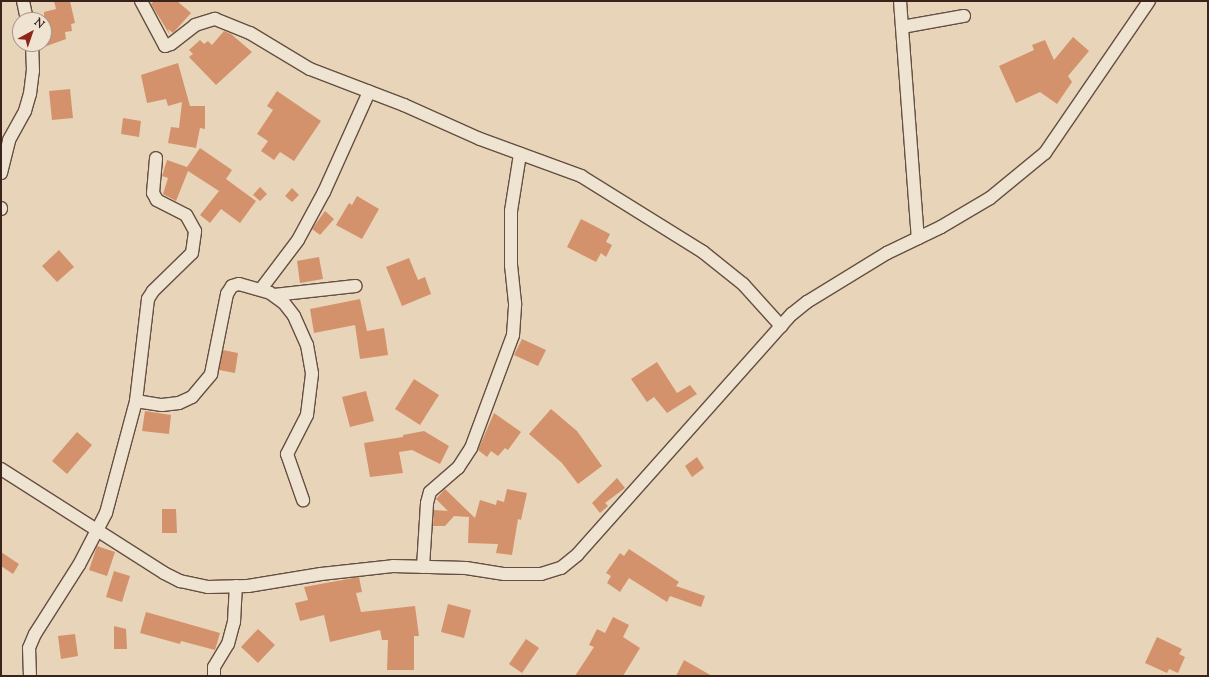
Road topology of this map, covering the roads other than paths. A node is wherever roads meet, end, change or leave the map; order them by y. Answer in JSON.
{"nodes":[{"id":1,"x":23,"y":1,"type":"edge"},
{"id":2,"x":141,"y":1,"type":"edge"},
{"id":3,"x":900,"y":1,"type":"edge"},
{"id":4,"x":1149,"y":1,"type":"edge"},
{"id":5,"x":25,"y":12,"type":"edge"},
{"id":6,"x":964,"y":16,"type":"dead end"},
{"id":7,"x":902,"y":27,"type":"junction"},
{"id":8,"x":32,"y":52,"type":"edge"},
{"id":9,"x":369,"y":92,"type":"junction"},
{"id":10,"x":520,"y":154,"type":"junction"},
{"id":11,"x":156,"y":158,"type":"dead end"},
{"id":12,"x":1,"y":173,"type":"edge"},
{"id":13,"x":918,"y":238,"type":"junction"},
{"id":14,"x":356,"y":286,"type":"dead end"},
{"id":15,"x":261,"y":290,"type":"junction"},
{"id":16,"x":274,"y":296,"type":"junction"},
{"id":17,"x":781,"y":326,"type":"junction"},
{"id":18,"x":136,"y":401,"type":"junction"},
{"id":19,"x":1,"y":469,"type":"edge"},
{"id":20,"x":303,"y":500,"type":"dead end"},
{"id":21,"x":97,"y":531,"type":"junction"},
{"id":22,"x":424,"y":566,"type":"junction"},
{"id":23,"x":236,"y":586,"type":"junction"},
{"id":24,"x":30,"y":676,"type":"edge"},
{"id":25,"x":214,"y":676,"type":"edge"}],
"edges":[{"from":1,"to":5,"type":"street"},
{"from":2,"to":9,"type":"street"},
{"from":3,"to":7,"type":"street"},
{"from":4,"to":13,"type":"street"},
{"from":6,"to":7,"type":"street"},
{"from":7,"to":13,"type":"street"},
{"from":8,"to":12,"type":"street"},
{"from":9,"to":10,"type":"street"},
{"from":9,"to":15,"type":"street"},
{"from":10,"to":17,"type":"street"},
{"from":10,"to":22,"type":"street"},
{"from":11,"to":18,"type":"street"},
{"from":13,"to":17,"type":"street"},
{"from":14,"to":16,"type":"street"},
{"from":15,"to":16,"type":"street"},
{"from":15,"to":18,"type":"street"},
{"from":16,"to":20,"type":"street"},
{"from":17,"to":22,"type":"street"},
{"from":18,"to":21,"type":"street"},
{"from":19,"to":21,"type":"street"},
{"from":21,"to":23,"type":"street"},
{"from":21,"to":24,"type":"street"},
{"from":22,"to":23,"type":"street"},
{"from":23,"to":25,"type":"street"}]}
